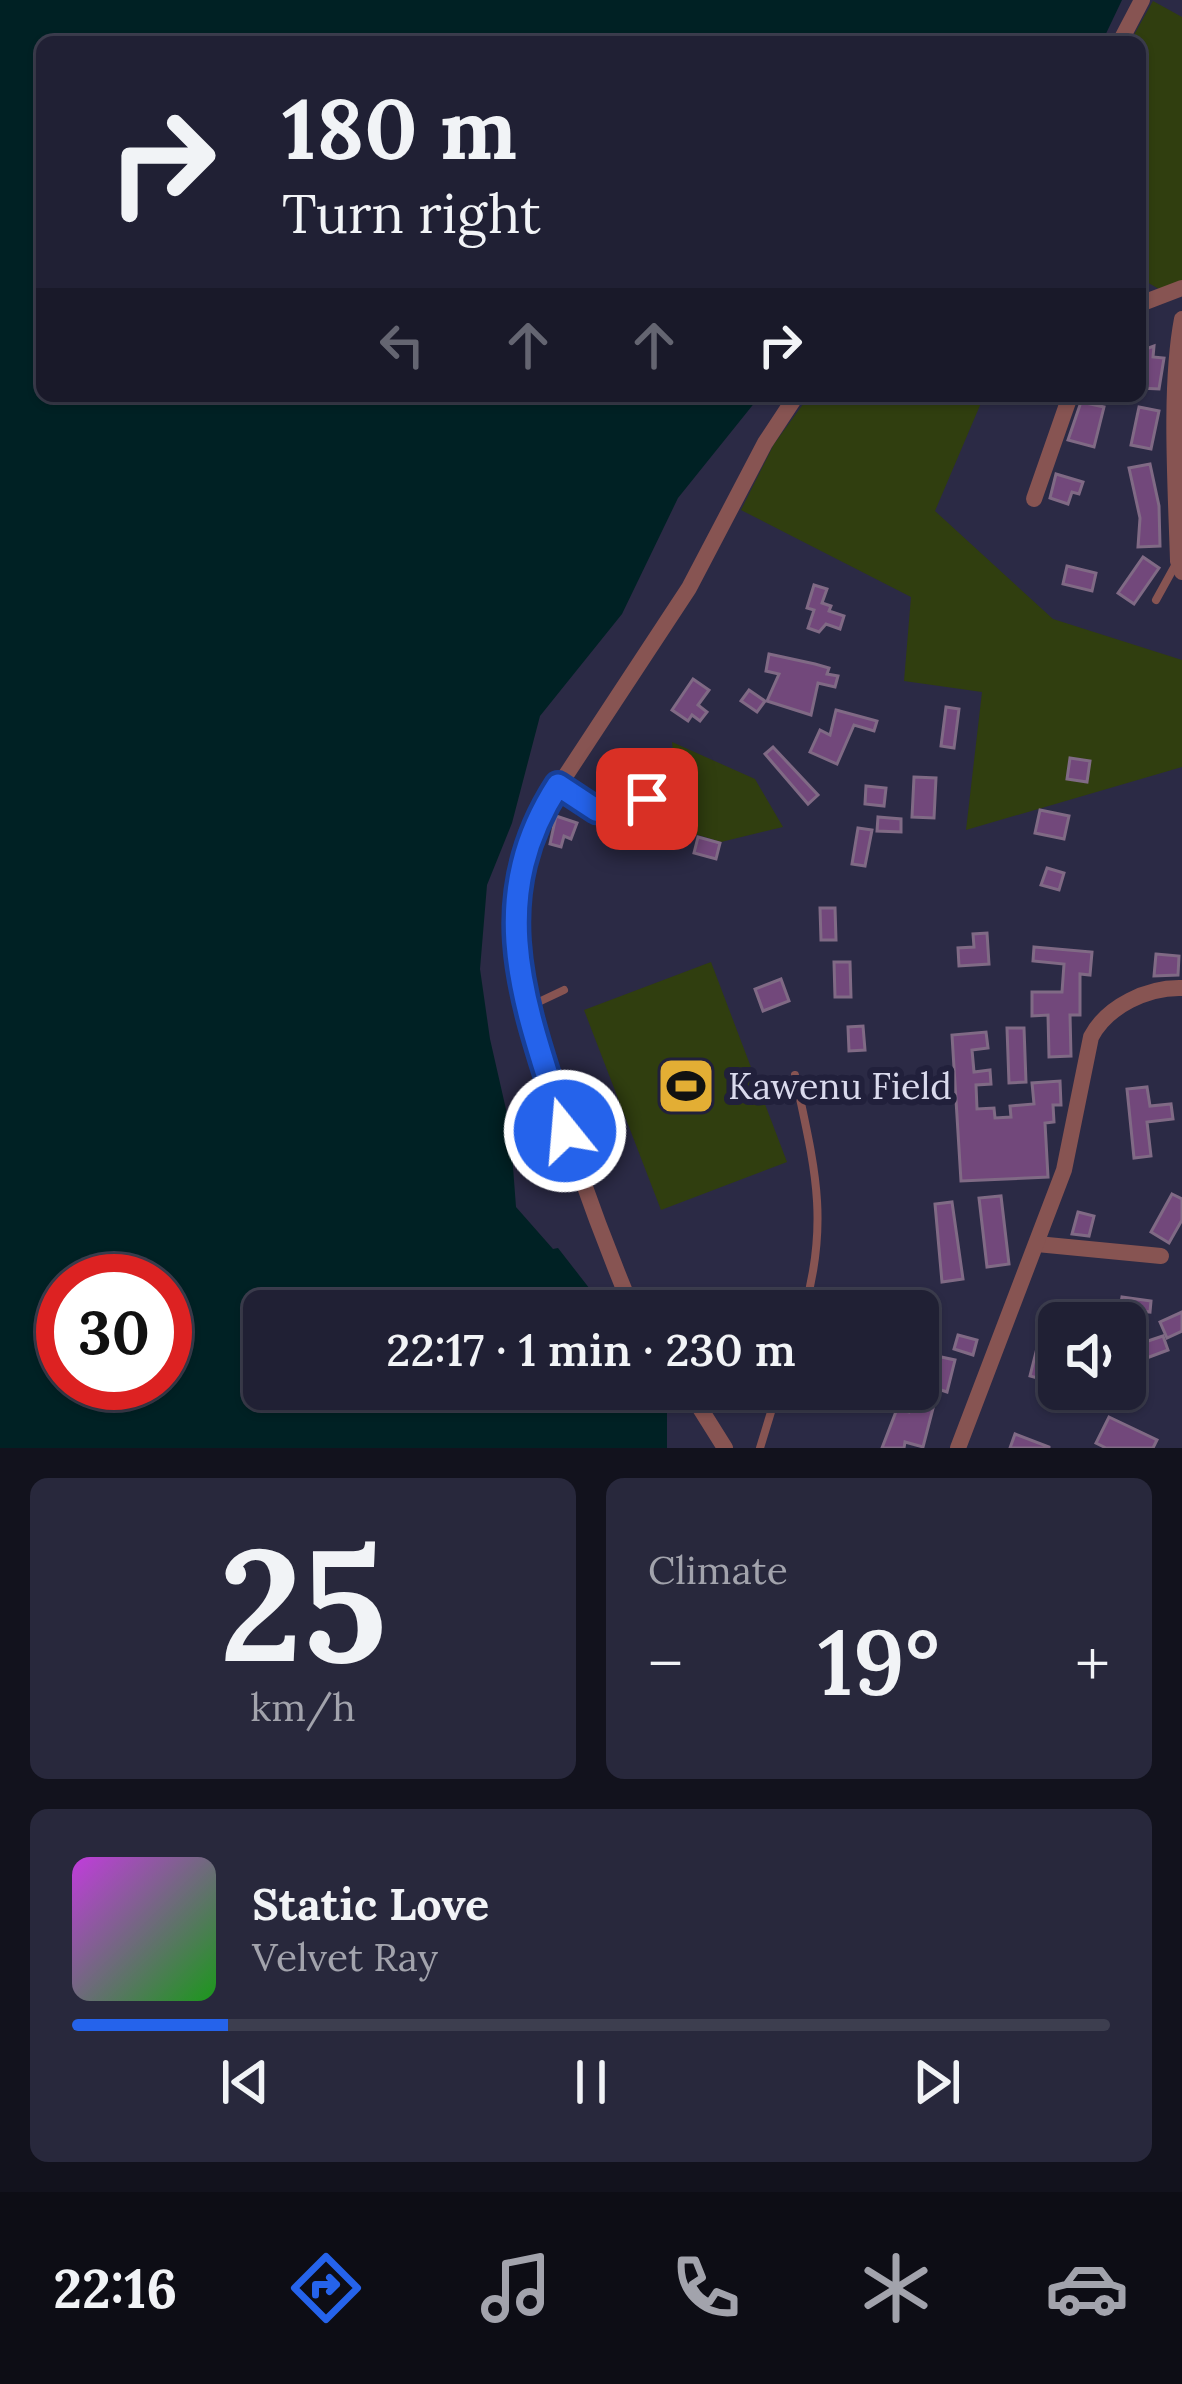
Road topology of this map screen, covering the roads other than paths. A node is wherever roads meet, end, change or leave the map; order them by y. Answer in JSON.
{"nodes":[{"id":1,"x":1142,"y":0,"type":"edge"},
{"id":2,"x":1123,"y":36,"type":"edge"},
{"id":3,"x":1182,"y":288,"type":"edge"},
{"id":4,"x":1146,"y":301,"type":"edge"},
{"id":5,"x":1182,"y":319,"type":"edge"},
{"id":6,"x":792,"y":402,"type":"edge"},
{"id":7,"x":1068,"y":402,"type":"edge"},
{"id":8,"x":1034,"y":499,"type":"dead end"},
{"id":9,"x":1180,"y":566,"type":"edge"},
{"id":10,"x":1156,"y":600,"type":"dead end"},
{"id":11,"x":558,"y":785,"type":"junction"},
{"id":12,"x":596,"y":810,"type":"junction"},
{"id":13,"x":1182,"y":988,"type":"edge"},
{"id":14,"x":565,"y":990,"type":"dead end"},
{"id":15,"x":526,"y":1007,"type":"junction"},
{"id":16,"x":795,"y":1075,"type":"dead end"},
{"id":17,"x":1037,"y":1244,"type":"junction"},
{"id":18,"x":1161,"y":1256,"type":"dead end"},
{"id":19,"x":623,"y":1290,"type":"edge"},
{"id":20,"x":810,"y":1290,"type":"edge"},
{"id":21,"x":701,"y":1410,"type":"edge"},
{"id":22,"x":772,"y":1410,"type":"edge"},
{"id":23,"x":725,"y":1448,"type":"edge"},
{"id":24,"x":760,"y":1448,"type":"edge"},
{"id":25,"x":958,"y":1448,"type":"edge"}],
"edges":[{"from":1,"to":2,"type":"street"},
{"from":3,"to":4,"type":"street"},
{"from":5,"to":9,"type":"street"},
{"from":6,"to":11,"type":"street"},
{"from":7,"to":8,"type":"street"},
{"from":9,"to":10,"type":"lane"},
{"from":11,"to":12,"type":"lane"},
{"from":11,"to":15,"type":"street"},
{"from":12,"to":12,"type":"lane"},
{"from":13,"to":17,"type":"street"},
{"from":14,"to":15,"type":"lane"},
{"from":15,"to":19,"type":"street"},
{"from":16,"to":20,"type":"lane"},
{"from":17,"to":18,"type":"street"},
{"from":17,"to":25,"type":"street"},
{"from":21,"to":23,"type":"street"},
{"from":22,"to":24,"type":"lane"}]}
